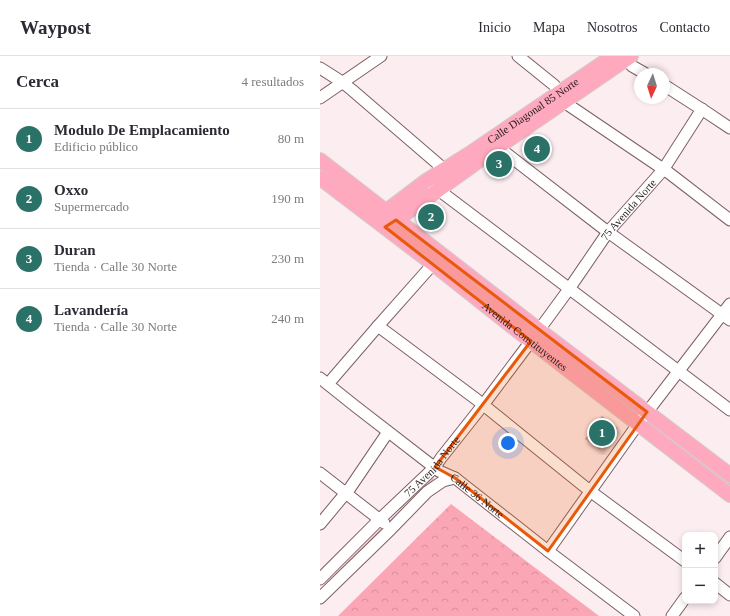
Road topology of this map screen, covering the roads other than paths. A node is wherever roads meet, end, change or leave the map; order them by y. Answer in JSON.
{"nodes":[{"id":1,"x":381,"y":56,"type":"edge"},
{"id":2,"x":518,"y":56,"type":"edge"},
{"id":3,"x":623,"y":57,"type":"edge"},
{"id":4,"x":320,"y":68,"type":"edge"},
{"id":5,"x":636,"y":68,"type":"edge"},
{"id":6,"x":342,"y":82,"type":"junction"},
{"id":7,"x":670,"y":89,"type":"edge"},
{"id":8,"x":562,"y":97,"type":"junction"},
{"id":9,"x":320,"y":98,"type":"edge"},
{"id":10,"x":702,"y":109,"type":"junction"},
{"id":11,"x":730,"y":128,"type":"edge"},
{"id":12,"x":498,"y":147,"type":"junction"},
{"id":13,"x":320,"y":160,"type":"edge"},
{"id":14,"x":445,"y":170,"type":"junction"},
{"id":15,"x":663,"y":170,"type":"junction"},
{"id":16,"x":320,"y":178,"type":"edge"},
{"id":17,"x":432,"y":185,"type":"junction"},
{"id":18,"x":379,"y":215,"type":"junction"},
{"id":19,"x":730,"y":220,"type":"edge"},
{"id":20,"x":391,"y":223,"type":"junction"},
{"id":21,"x":608,"y":232,"type":"junction"},
{"id":22,"x":433,"y":264,"type":"junction"},
{"id":23,"x":569,"y":289,"type":"junction"},
{"id":24,"x":730,"y":304,"type":"edge"},
{"id":25,"x":726,"y":317,"type":"edge"},
{"id":26,"x":378,"y":326,"type":"junction"},
{"id":27,"x":535,"y":335,"type":"junction"},
{"id":28,"x":679,"y":371,"type":"junction"},
{"id":29,"x":324,"y":381,"type":"edge"},
{"id":30,"x":483,"y":405,"type":"junction"},
{"id":31,"x":730,"y":410,"type":"edge"},
{"id":32,"x":647,"y":412,"type":"junction"},
{"id":33,"x":638,"y":424,"type":"junction"},
{"id":34,"x":388,"y":432,"type":"junction"},
{"id":35,"x":435,"y":467,"type":"junction"},
{"id":36,"x":320,"y":473,"type":"edge"},
{"id":37,"x":730,"y":475,"type":"edge"},
{"id":38,"x":455,"y":478,"type":"junction"},
{"id":39,"x":590,"y":491,"type":"junction"},
{"id":40,"x":346,"y":493,"type":"junction"},
{"id":41,"x":730,"y":494,"type":"edge"},
{"id":42,"x":380,"y":519,"type":"junction"},
{"id":43,"x":320,"y":524,"type":"edge"},
{"id":44,"x":391,"y":529,"type":"junction"},
{"id":45,"x":730,"y":537,"type":"edge"},
{"id":46,"x":548,"y":552,"type":"junction"},
{"id":47,"x":718,"y":554,"type":"edge"},
{"id":48,"x":682,"y":559,"type":"edge"},
{"id":49,"x":322,"y":574,"type":"edge"},
{"id":50,"x":718,"y":585,"type":"edge"},
{"id":51,"x":730,"y":594,"type":"edge"},
{"id":52,"x":320,"y":598,"type":"edge"},
{"id":53,"x":682,"y":602,"type":"edge"},
{"id":54,"x":634,"y":616,"type":"edge"},
{"id":55,"x":672,"y":616,"type":"edge"}],
"edges":[{"from":1,"to":6,"type":"street"},
{"from":2,"to":8,"type":"street"},
{"from":3,"to":5,"type":"street"},
{"from":3,"to":8,"type":"main road","name":"Calle Diagonal 85 Norte"},
{"from":4,"to":6,"type":"street"},
{"from":6,"to":9,"type":"street"},
{"from":6,"to":14,"type":"street"},
{"from":7,"to":10,"type":"street"},
{"from":8,"to":12,"type":"main road","name":"Calle Diagonal 85 Norte"},
{"from":8,"to":14,"type":"main road","name":"Calle Diagonal 85 Norte"},
{"from":8,"to":15,"type":"street"},
{"from":10,"to":11,"type":"street"},
{"from":10,"to":15,"type":"street","name":"75 Avenida Norte"},
{"from":12,"to":17,"type":"main road","name":"Calle Diagonal 85 Norte"},
{"from":12,"to":21,"type":"street"},
{"from":13,"to":18,"type":"main road","name":"Avenida Constituyentes"},
{"from":14,"to":17,"type":"main road","name":"Calle Diagonal 85 Norte"},
{"from":15,"to":19,"type":"street"},
{"from":15,"to":21,"type":"street","name":"75 Avenida Norte"},
{"from":16,"to":18,"type":"main road","name":"Avenida Constituyentes"},
{"from":17,"to":18,"type":"main road","name":"Calle Diagonal 85 Norte"},
{"from":17,"to":20,"type":"main road","name":"Calle Diagonal 85 Norte"},
{"from":17,"to":23,"type":"street"},
{"from":18,"to":20,"type":"main road","name":"Avenida Constituyentes"},
{"from":20,"to":22,"type":"main road","name":"Avenida Constituyentes"},
{"from":20,"to":27,"type":"main road","name":"Avenida Constituyentes"},
{"from":21,"to":23,"type":"street","name":"75 Avenida Norte"},
{"from":21,"to":25,"type":"street"},
{"from":22,"to":26,"type":"street"},
{"from":22,"to":27,"type":"main road","name":"Avenida Constituyentes"},
{"from":23,"to":27,"type":"street","name":"75 Avenida Norte"},
{"from":23,"to":28,"type":"street"},
{"from":24,"to":25,"type":"street"},
{"from":25,"to":28,"type":"street"},
{"from":26,"to":29,"type":"street"},
{"from":26,"to":30,"type":"street"},
{"from":27,"to":30,"type":"street","name":"75 Avenida Norte"},
{"from":27,"to":32,"type":"main road","name":"Avenida Constituyentes"},
{"from":27,"to":33,"type":"main road","name":"Avenida Constituyentes"},
{"from":28,"to":31,"type":"street"},
{"from":28,"to":32,"type":"street"},
{"from":29,"to":34,"type":"street","name":"Calle 36 Norte"},
{"from":30,"to":35,"type":"street","name":"75 Avenida Norte"},
{"from":30,"to":39,"type":"street"},
{"from":32,"to":33,"type":"street"},
{"from":32,"to":37,"type":"main road","name":"Avenida Constituyentes"},
{"from":33,"to":39,"type":"street"},
{"from":33,"to":41,"type":"main road","name":"Avenida Constituyentes"},
{"from":34,"to":35,"type":"street","name":"Calle 36 Norte"},
{"from":34,"to":40,"type":"street"},
{"from":35,"to":38,"type":"street","name":"Calle 36 Norte"},
{"from":35,"to":42,"type":"street","name":"75 Avenida Norte"},
{"from":36,"to":40,"type":"street"},
{"from":38,"to":44,"type":"street","name":"75 Avenida Norte"},
{"from":38,"to":46,"type":"street","name":"Calle 36 Norte"},
{"from":39,"to":46,"type":"street"},
{"from":39,"to":48,"type":"street"},
{"from":40,"to":42,"type":"street"},
{"from":40,"to":43,"type":"street"},
{"from":42,"to":44,"type":"street"},
{"from":42,"to":49,"type":"street","name":"75 Avenida Norte"},
{"from":44,"to":52,"type":"street","name":"75 Avenida Norte"},
{"from":45,"to":47,"type":"street"},
{"from":46,"to":54,"type":"street","name":"Calle 36 Norte"},
{"from":50,"to":51,"type":"street"},
{"from":53,"to":55,"type":"street"}]}
